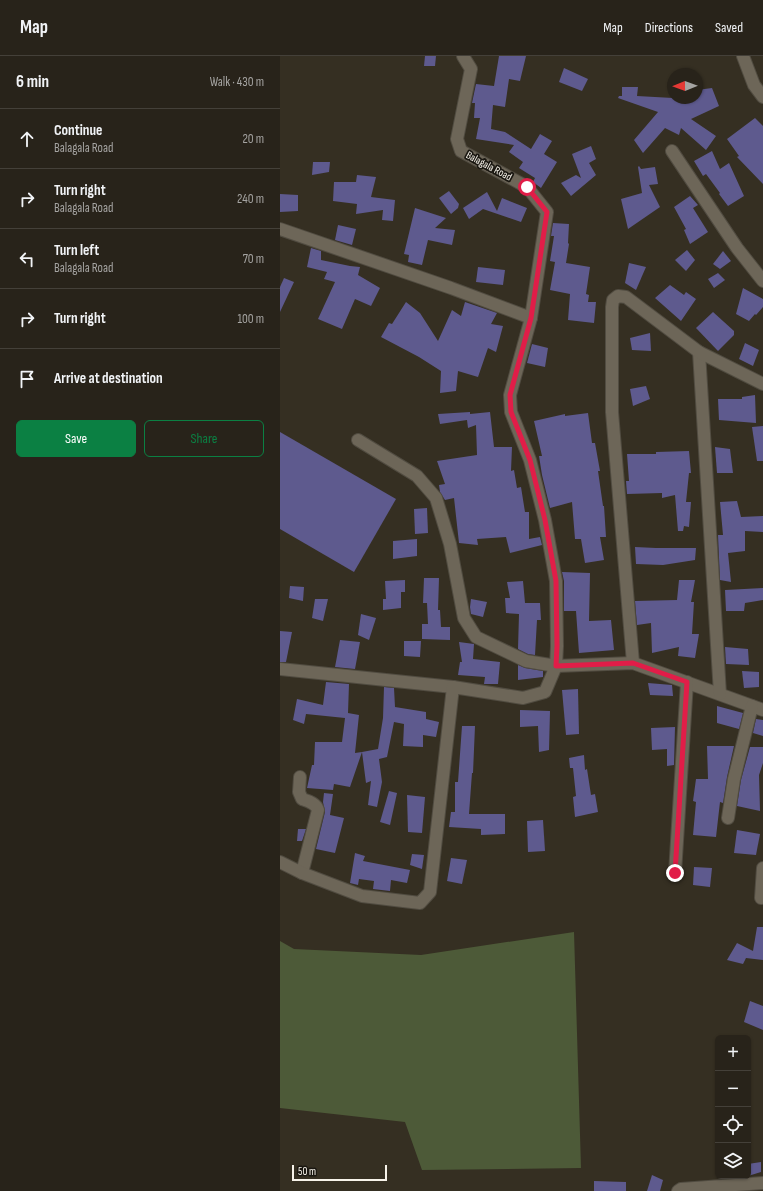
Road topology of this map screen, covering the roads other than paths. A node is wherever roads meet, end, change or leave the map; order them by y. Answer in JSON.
{"nodes":[{"id":1,"x":463,"y":56,"type":"edge"},
{"id":2,"x":743,"y":56,"type":"edge"},
{"id":3,"x":758,"y":85,"type":"edge"},
{"id":4,"x":763,"y":97,"type":"edge"},
{"id":5,"x":672,"y":151,"type":"dead end"},
{"id":6,"x":280,"y":229,"type":"edge"},
{"id":7,"x":763,"y":281,"type":"edge"},
{"id":8,"x":531,"y":318,"type":"junction"},
{"id":9,"x":699,"y":352,"type":"junction"},
{"id":10,"x":763,"y":384,"type":"edge"},
{"id":11,"x":358,"y":440,"type":"dead end"},
{"id":12,"x":633,"y":663,"type":"junction"},
{"id":13,"x":556,"y":666,"type":"junction"},
{"id":14,"x":280,"y":669,"type":"edge"},
{"id":15,"x":687,"y":682,"type":"junction"},
{"id":16,"x":453,"y":687,"type":"junction"},
{"id":17,"x":720,"y":694,"type":"junction"},
{"id":18,"x":758,"y":708,"type":"edge"},
{"id":19,"x":300,"y":777,"type":"dead end"},
{"id":20,"x":728,"y":818,"type":"dead end"},
{"id":21,"x":280,"y":862,"type":"edge"},
{"id":22,"x":763,"y":868,"type":"edge"},
{"id":23,"x":302,"y":873,"type":"junction"},
{"id":24,"x":675,"y":873,"type":"dead end"},
{"id":25,"x":761,"y":898,"type":"dead end"},
{"id":26,"x":763,"y":1183,"type":"edge"},
{"id":27,"x":678,"y":1191,"type":"edge"}],
"edges":[{"from":1,"to":8,"type":"street","name":"Balagala Road"},
{"from":2,"to":3,"type":"street"},
{"from":3,"to":4,"type":"street"},
{"from":5,"to":7,"type":"street"},
{"from":6,"to":8,"type":"street"},
{"from":8,"to":13,"type":"street","name":"Balagala Road"},
{"from":9,"to":10,"type":"street"},
{"from":9,"to":12,"type":"street"},
{"from":9,"to":17,"type":"street"},
{"from":11,"to":13,"type":"street"},
{"from":12,"to":13,"type":"street"},
{"from":12,"to":15,"type":"street"},
{"from":13,"to":16,"type":"street"},
{"from":14,"to":16,"type":"street"},
{"from":15,"to":17,"type":"street"},
{"from":15,"to":24,"type":"street"},
{"from":16,"to":23,"type":"street"},
{"from":17,"to":18,"type":"street"},
{"from":18,"to":20,"type":"street"},
{"from":19,"to":23,"type":"street"},
{"from":21,"to":23,"type":"street"},
{"from":22,"to":25,"type":"street"},
{"from":26,"to":27,"type":"street"}]}
